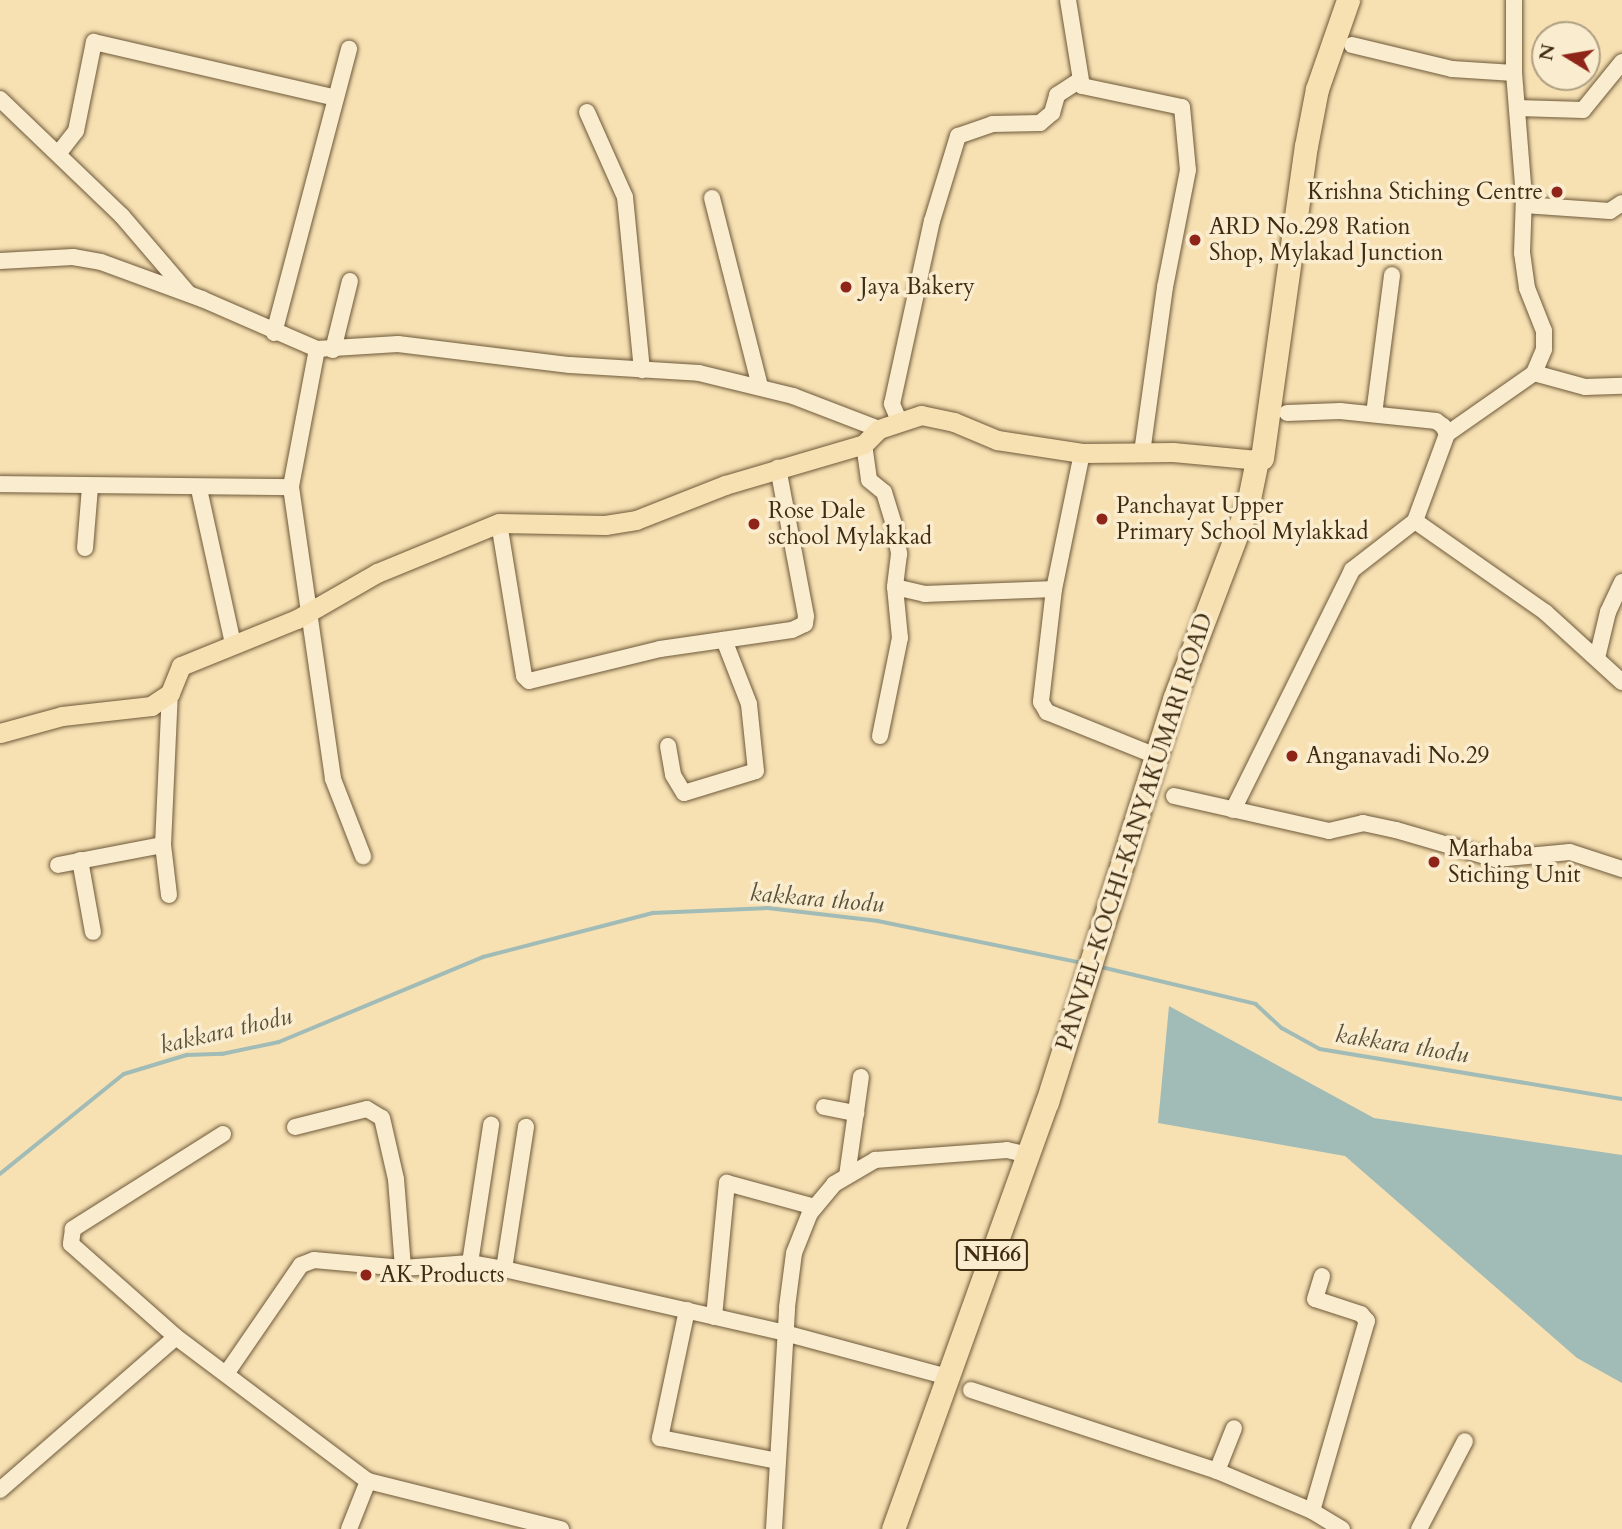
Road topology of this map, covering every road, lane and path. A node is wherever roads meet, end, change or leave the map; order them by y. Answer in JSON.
{"nodes":[{"id":1,"x":1068,"y":0,"type":"edge"},
{"id":2,"x":1348,"y":0,"type":"edge"},
{"id":3,"x":1514,"y":0,"type":"edge"},
{"id":4,"x":1352,"y":46,"type":"dead end"},
{"id":5,"x":349,"y":49,"type":"dead end"},
{"id":6,"x":1622,"y":62,"type":"edge"},
{"id":7,"x":1514,"y":73,"type":"junction"},
{"id":8,"x":1080,"y":80,"type":"junction"},
{"id":9,"x":336,"y":98,"type":"junction"},
{"id":10,"x":0,"y":99,"type":"edge"},
{"id":11,"x":1517,"y":108,"type":"junction"},
{"id":12,"x":587,"y":112,"type":"dead end"},
{"id":13,"x":58,"y":154,"type":"junction"},
{"id":14,"x":712,"y":198,"type":"dead end"},
{"id":15,"x":1622,"y":202,"type":"edge"},
{"id":16,"x":1524,"y":205,"type":"junction"},
{"id":17,"x":0,"y":261,"type":"edge"},
{"id":18,"x":1392,"y":275,"type":"dead end"},
{"id":19,"x":350,"y":281,"type":"dead end"},
{"id":20,"x":188,"y":293,"type":"junction"},
{"id":21,"x":274,"y":333,"type":"junction"},
{"id":22,"x":325,"y":349,"type":"junction"},
{"id":23,"x":642,"y":370,"type":"junction"},
{"id":24,"x":1534,"y":373,"type":"junction"},
{"id":25,"x":1622,"y":386,"type":"edge"},
{"id":26,"x":760,"y":387,"type":"junction"},
{"id":27,"x":1287,"y":413,"type":"dead end"},
{"id":28,"x":1374,"y":414,"type":"junction"},
{"id":29,"x":900,"y":423,"type":"junction"},
{"id":30,"x":879,"y":429,"type":"junction"},
{"id":31,"x":1447,"y":434,"type":"junction"},
{"id":32,"x":864,"y":444,"type":"junction"},
{"id":33,"x":1142,"y":452,"type":"junction"},
{"id":34,"x":1082,"y":453,"type":"junction"},
{"id":35,"x":1257,"y":460,"type":"junction"},
{"id":36,"x":778,"y":468,"type":"junction"},
{"id":37,"x":0,"y":484,"type":"edge"},
{"id":38,"x":90,"y":487,"type":"junction"},
{"id":39,"x":291,"y":487,"type":"junction"},
{"id":40,"x":199,"y":489,"type":"junction"},
{"id":41,"x":1415,"y":521,"type":"junction"},
{"id":42,"x":499,"y":523,"type":"junction"},
{"id":43,"x":85,"y":548,"type":"dead end"},
{"id":44,"x":1622,"y":582,"type":"edge"},
{"id":45,"x":895,"y":587,"type":"junction"},
{"id":46,"x":1054,"y":589,"type":"junction"},
{"id":47,"x":309,"y":612,"type":"junction"},
{"id":48,"x":724,"y":640,"type":"junction"},
{"id":49,"x":233,"y":644,"type":"junction"},
{"id":50,"x":1597,"y":658,"type":"junction"},
{"id":51,"x":1622,"y":682,"type":"edge"},
{"id":52,"x":170,"y":693,"type":"junction"},
{"id":53,"x":0,"y":733,"type":"edge"},
{"id":54,"x":880,"y":736,"type":"dead end"},
{"id":55,"x":668,"y":746,"type":"dead end"},
{"id":56,"x":1156,"y":757,"type":"junction"},
{"id":57,"x":1174,"y":796,"type":"dead end"},
{"id":58,"x":1233,"y":810,"type":"junction"},
{"id":59,"x":163,"y":845,"type":"junction"},
{"id":60,"x":363,"y":856,"type":"dead end"},
{"id":61,"x":80,"y":860,"type":"junction"},
{"id":62,"x":58,"y":865,"type":"dead end"},
{"id":63,"x":1622,"y":869,"type":"edge"},
{"id":64,"x":169,"y":895,"type":"dead end"},
{"id":65,"x":93,"y":932,"type":"dead end"},
{"id":66,"x":861,"y":1077,"type":"dead end"},
{"id":67,"x":824,"y":1107,"type":"dead end"},
{"id":68,"x":856,"y":1113,"type":"junction"},
{"id":69,"x":491,"y":1125,"type":"dead end"},
{"id":70,"x":295,"y":1126,"type":"dead end"},
{"id":71,"x":526,"y":1127,"type":"dead end"},
{"id":72,"x":223,"y":1134,"type":"dead end"},
{"id":73,"x":1028,"y":1154,"type":"junction"},
{"id":74,"x":847,"y":1176,"type":"junction"},
{"id":75,"x":815,"y":1207,"type":"junction"},
{"id":76,"x":470,"y":1264,"type":"junction"},
{"id":77,"x":403,"y":1268,"type":"junction"},
{"id":78,"x":504,"y":1269,"type":"junction"},
{"id":79,"x":1322,"y":1276,"type":"dead end"},
{"id":80,"x":687,"y":1310,"type":"junction"},
{"id":81,"x":714,"y":1317,"type":"junction"},
{"id":82,"x":785,"y":1333,"type":"junction"},
{"id":83,"x":176,"y":1337,"type":"junction"},
{"id":84,"x":226,"y":1374,"type":"junction"},
{"id":85,"x":948,"y":1377,"type":"junction"},
{"id":86,"x":971,"y":1390,"type":"dead end"},
{"id":87,"x":1234,"y":1428,"type":"dead end"},
{"id":88,"x":1465,"y":1441,"type":"dead end"},
{"id":89,"x":777,"y":1461,"type":"junction"},
{"id":90,"x":1217,"y":1471,"type":"junction"},
{"id":91,"x":368,"y":1480,"type":"junction"},
{"id":92,"x":0,"y":1490,"type":"edge"},
{"id":93,"x":1312,"y":1511,"type":"junction"},
{"id":94,"x":349,"y":1529,"type":"edge"},
{"id":95,"x":561,"y":1529,"type":"edge"},
{"id":96,"x":774,"y":1529,"type":"edge"},
{"id":97,"x":892,"y":1529,"type":"edge"},
{"id":98,"x":1342,"y":1529,"type":"edge"},
{"id":99,"x":1419,"y":1529,"type":"edge"}],
"edges":[{"from":1,"to":8,"type":"street"},
{"from":2,"to":35,"type":"highway","name":"PANVEL-KOCHI-KANYAKUMARI ROAD","number":"NH66"},
{"from":3,"to":7,"type":"street"},
{"from":4,"to":7,"type":"street"},
{"from":5,"to":9,"type":"street"},
{"from":6,"to":11,"type":"street"},
{"from":7,"to":11,"type":"street"},
{"from":8,"to":29,"type":"street"},
{"from":8,"to":33,"type":"street"},
{"from":9,"to":13,"type":"street"},
{"from":9,"to":21,"type":"street"},
{"from":10,"to":13,"type":"street"},
{"from":11,"to":16,"type":"street"},
{"from":12,"to":23,"type":"street"},
{"from":13,"to":20,"type":"street"},
{"from":14,"to":26,"type":"street"},
{"from":15,"to":16,"type":"street"},
{"from":16,"to":24,"type":"street"},
{"from":17,"to":20,"type":"street"},
{"from":18,"to":28,"type":"street"},
{"from":19,"to":22,"type":"street"},
{"from":20,"to":21,"type":"street"},
{"from":21,"to":22,"type":"street"},
{"from":22,"to":23,"type":"street"},
{"from":22,"to":39,"type":"street"},
{"from":23,"to":26,"type":"street"},
{"from":24,"to":25,"type":"street"},
{"from":24,"to":31,"type":"street"},
{"from":26,"to":30,"type":"street"},
{"from":27,"to":28,"type":"street"},
{"from":28,"to":31,"type":"street"},
{"from":29,"to":30,"type":"main road"},
{"from":29,"to":34,"type":"main road"},
{"from":30,"to":32,"type":"main road"},
{"from":31,"to":41,"type":"street"},
{"from":32,"to":36,"type":"main road"},
{"from":32,"to":45,"type":"street"},
{"from":33,"to":34,"type":"main road"},
{"from":33,"to":35,"type":"main road"},
{"from":34,"to":46,"type":"street"},
{"from":35,"to":56,"type":"highway","name":"PANVEL-KOCHI-KANYAKUMARI ROAD","number":"NH66"},
{"from":36,"to":42,"type":"main road"},
{"from":36,"to":48,"type":"street"},
{"from":37,"to":38,"type":"street"},
{"from":38,"to":40,"type":"street"},
{"from":38,"to":43,"type":"street"},
{"from":39,"to":40,"type":"street"},
{"from":39,"to":47,"type":"street"},
{"from":40,"to":49,"type":"street"},
{"from":41,"to":50,"type":"street"},
{"from":41,"to":58,"type":"street"},
{"from":42,"to":47,"type":"main road"},
{"from":42,"to":48,"type":"street"},
{"from":44,"to":50,"type":"street"},
{"from":45,"to":46,"type":"street"},
{"from":45,"to":54,"type":"street"},
{"from":46,"to":56,"type":"street"},
{"from":47,"to":49,"type":"main road"},
{"from":47,"to":60,"type":"street"},
{"from":48,"to":55,"type":"street"},
{"from":49,"to":52,"type":"main road"},
{"from":50,"to":51,"type":"street"},
{"from":52,"to":53,"type":"main road"},
{"from":52,"to":59,"type":"street"},
{"from":56,"to":73,"type":"highway","name":"PANVEL-KOCHI-KANYAKUMARI ROAD","number":"NH66"},
{"from":57,"to":58,"type":"street"},
{"from":58,"to":63,"type":"street"},
{"from":59,"to":61,"type":"street"},
{"from":59,"to":64,"type":"street"},
{"from":61,"to":62,"type":"street"},
{"from":61,"to":65,"type":"street"},
{"from":66,"to":68,"type":"street"},
{"from":67,"to":68,"type":"street"},
{"from":68,"to":74,"type":"street"},
{"from":69,"to":76,"type":"street"},
{"from":70,"to":77,"type":"street"},
{"from":71,"to":78,"type":"street"},
{"from":72,"to":83,"type":"street"},
{"from":73,"to":74,"type":"street"},
{"from":73,"to":85,"type":"highway","name":"PANVEL-KOCHI-KANYAKUMARI ROAD","number":"NH66"},
{"from":74,"to":75,"type":"street"},
{"from":75,"to":81,"type":"street"},
{"from":75,"to":82,"type":"street"},
{"from":76,"to":77,"type":"street"},
{"from":76,"to":78,"type":"street"},
{"from":77,"to":84,"type":"street"},
{"from":78,"to":80,"type":"street"},
{"from":79,"to":93,"type":"street"},
{"from":80,"to":81,"type":"street"},
{"from":80,"to":89,"type":"street"},
{"from":81,"to":82,"type":"street"},
{"from":82,"to":85,"type":"street"},
{"from":82,"to":89,"type":"street"},
{"from":83,"to":84,"type":"street"},
{"from":83,"to":92,"type":"street"},
{"from":84,"to":91,"type":"street"},
{"from":85,"to":97,"type":"highway","name":"PANVEL-KOCHI-KANYAKUMARI ROAD","number":"NH66"},
{"from":86,"to":90,"type":"street"},
{"from":87,"to":90,"type":"street"},
{"from":88,"to":99,"type":"street"},
{"from":89,"to":96,"type":"street"},
{"from":90,"to":93,"type":"street"},
{"from":91,"to":94,"type":"street"},
{"from":91,"to":95,"type":"street"},
{"from":93,"to":98,"type":"street"}]}
